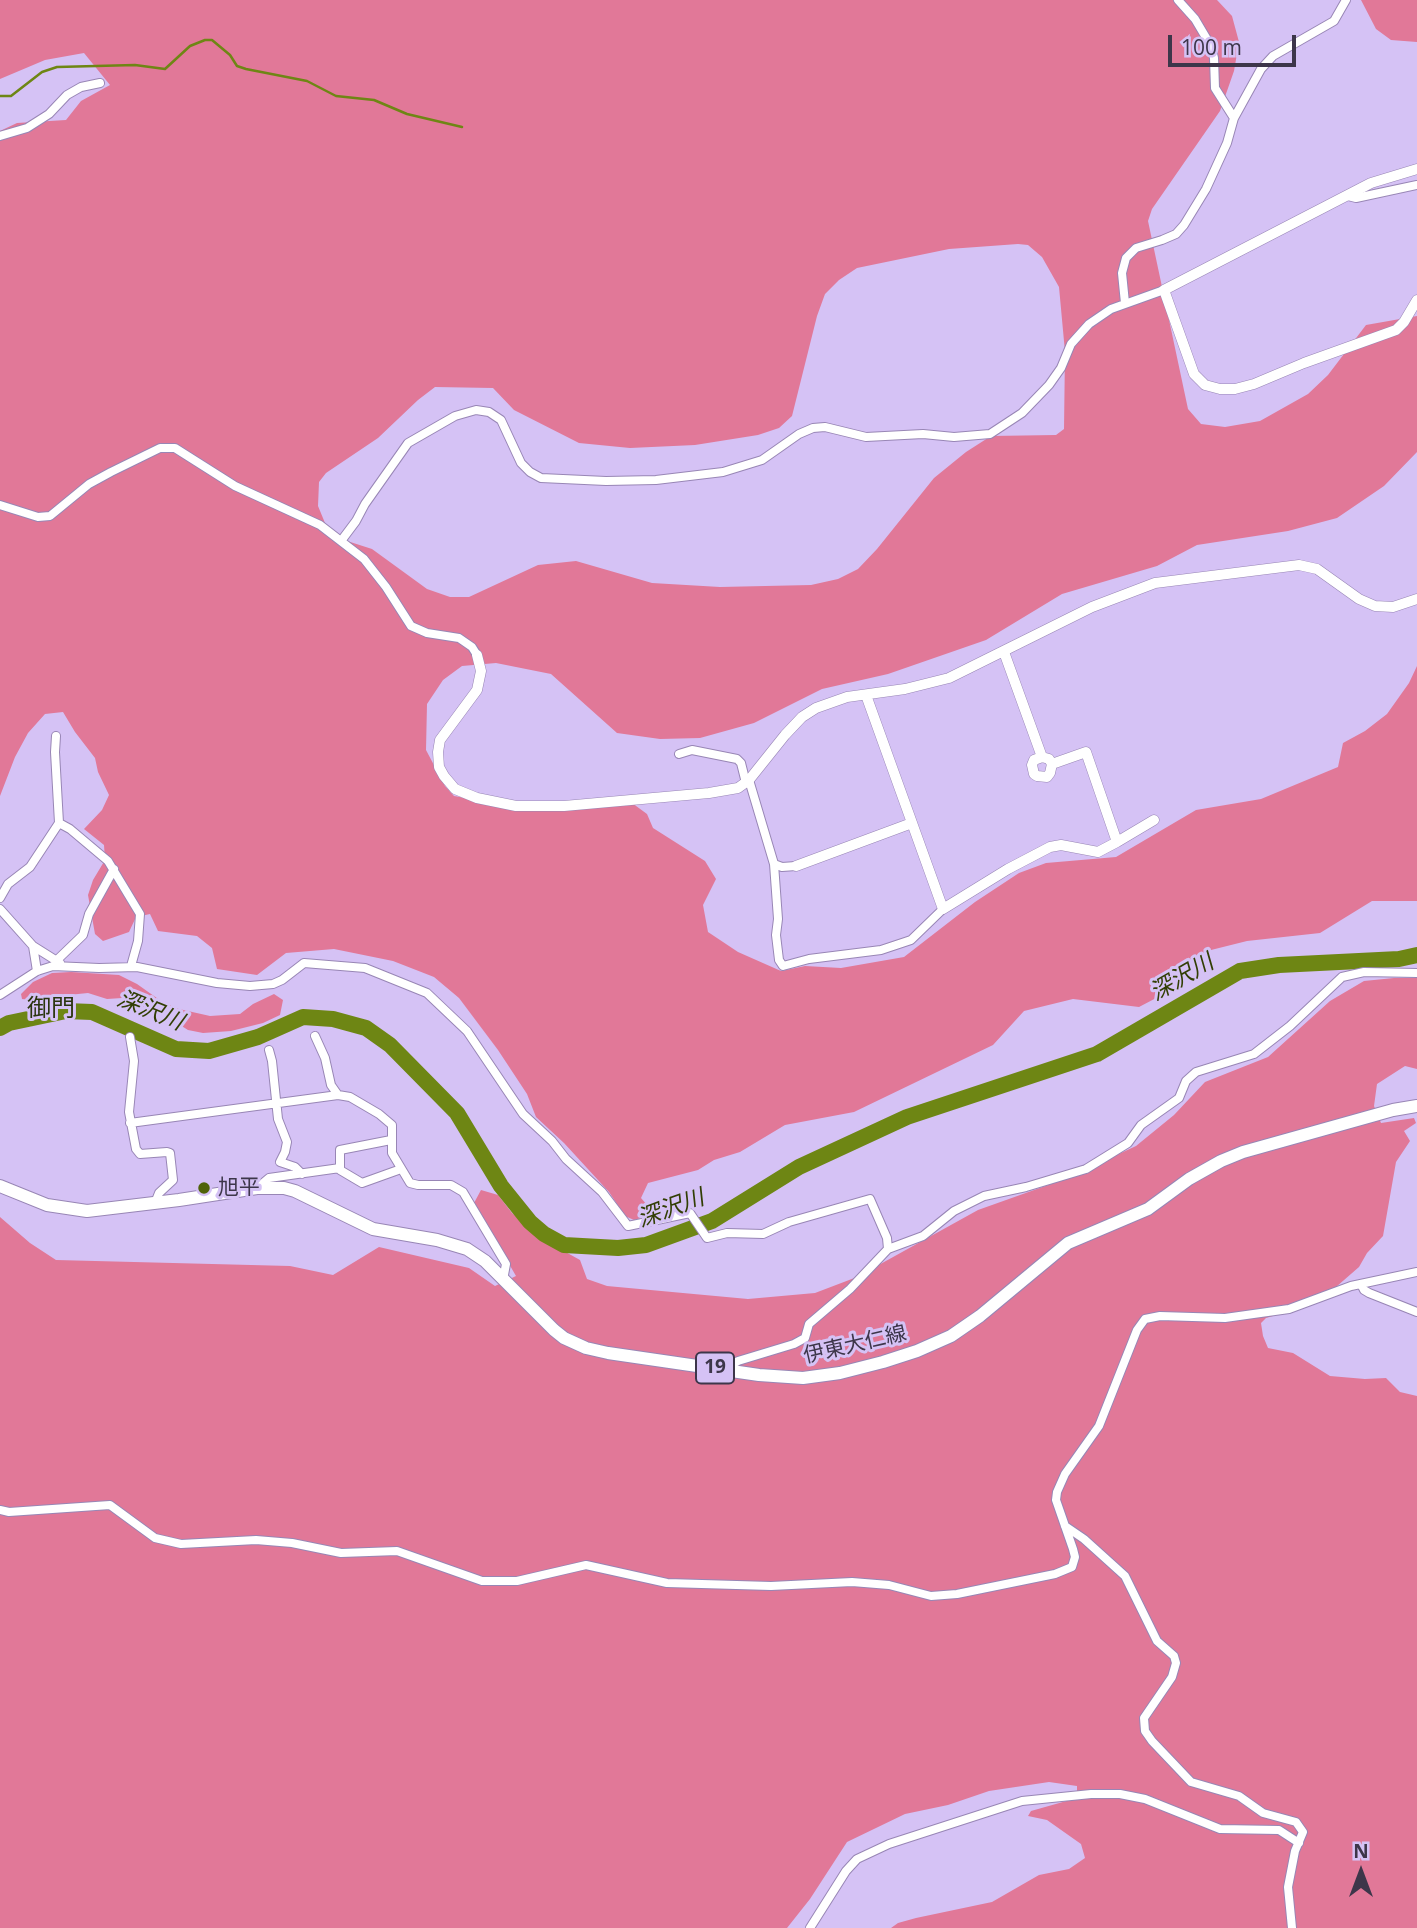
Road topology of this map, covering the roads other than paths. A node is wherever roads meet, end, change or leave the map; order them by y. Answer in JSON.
{"nodes":[{"id":1,"x":1178,"y":0,"type":"edge"},
{"id":2,"x":1346,"y":0,"type":"edge"},
{"id":3,"x":100,"y":83,"type":"dead end"},
{"id":4,"x":1234,"y":118,"type":"junction"},
{"id":5,"x":0,"y":136,"type":"edge"},
{"id":6,"x":1417,"y":169,"type":"edge"},
{"id":7,"x":1417,"y":185,"type":"edge"},
{"id":8,"x":1348,"y":195,"type":"junction"},
{"id":9,"x":1164,"y":290,"type":"junction"},
{"id":10,"x":1417,"y":300,"type":"edge"},
{"id":11,"x":1125,"y":303,"type":"junction"},
{"id":12,"x":0,"y":505,"type":"edge"},
{"id":13,"x":341,"y":541,"type":"junction"},
{"id":14,"x":1417,"y":598,"type":"edge"},
{"id":15,"x":1004,"y":652,"type":"junction"},
{"id":16,"x":477,"y":655,"type":"joint"},
{"id":17,"x":866,"y":695,"type":"junction"},
{"id":18,"x":56,"y":737,"type":"dead end"},
{"id":19,"x":679,"y":754,"type":"dead end"},
{"id":20,"x":1042,"y":757,"type":"junction"},
{"id":21,"x":1052,"y":764,"type":"junction"},
{"id":22,"x":748,"y":782,"type":"junction"},
{"id":23,"x":1154,"y":820,"type":"dead end"},
{"id":24,"x":59,"y":823,"type":"junction"},
{"id":25,"x":912,"y":824,"type":"junction"},
{"id":26,"x":1117,"y":842,"type":"junction"},
{"id":27,"x":774,"y":864,"type":"junction"},
{"id":28,"x":796,"y":866,"type":"joint"},
{"id":29,"x":114,"y":869,"type":"junction"},
{"id":30,"x":0,"y":898,"type":"edge"},
{"id":31,"x":0,"y":909,"type":"edge"},
{"id":32,"x":943,"y":909,"type":"junction"},
{"id":33,"x":33,"y":946,"type":"junction"},
{"id":34,"x":59,"y":963,"type":"junction"},
{"id":35,"x":131,"y":966,"type":"junction"},
{"id":36,"x":37,"y":971,"type":"junction"},
{"id":37,"x":1417,"y":973,"type":"edge"},
{"id":38,"x":0,"y":995,"type":"edge"},
{"id":39,"x":315,"y":1036,"type":"dead end"},
{"id":40,"x":130,"y":1037,"type":"dead end"},
{"id":41,"x":269,"y":1050,"type":"dead end"},
{"id":42,"x":338,"y":1095,"type":"junction"},
{"id":43,"x":276,"y":1104,"type":"junction"},
{"id":44,"x":1417,"y":1106,"type":"edge"},
{"id":45,"x":130,"y":1122,"type":"junction"},
{"id":46,"x":391,"y":1140,"type":"junction"},
{"id":47,"x":340,"y":1168,"type":"junction"},
{"id":48,"x":401,"y":1169,"type":"junction"},
{"id":49,"x":302,"y":1174,"type":"junction"},
{"id":50,"x":0,"y":1186,"type":"edge"},
{"id":51,"x":257,"y":1188,"type":"junction"},
{"id":52,"x":155,"y":1203,"type":"junction"},
{"id":53,"x":888,"y":1249,"type":"junction"},
{"id":54,"x":1417,"y":1272,"type":"edge"},
{"id":55,"x":503,"y":1280,"type":"junction"},
{"id":56,"x":1361,"y":1284,"type":"junction"},
{"id":57,"x":1417,"y":1312,"type":"edge"},
{"id":58,"x":723,"y":1370,"type":"junction"},
{"id":59,"x":0,"y":1510,"type":"edge"},
{"id":60,"x":1065,"y":1526,"type":"junction"},
{"id":61,"x":1299,"y":1843,"type":"junction"},
{"id":62,"x":810,"y":1928,"type":"edge"},
{"id":63,"x":1292,"y":1928,"type":"edge"}],
"edges":[{"from":1,"to":4,"type":"street"},
{"from":2,"to":4,"type":"street"},
{"from":3,"to":5,"type":"street"},
{"from":4,"to":11,"type":"street"},
{"from":6,"to":8,"type":"street"},
{"from":7,"to":8,"type":"street"},
{"from":8,"to":9,"type":"street"},
{"from":9,"to":10,"type":"street"},
{"from":9,"to":11,"type":"street"},
{"from":11,"to":13,"type":"street"},
{"from":12,"to":13,"type":"street"},
{"from":13,"to":16,"type":"street"},
{"from":14,"to":15,"type":"street"},
{"from":15,"to":17,"type":"street"},
{"from":15,"to":20,"type":"street"},
{"from":16,"to":22,"type":"street"},
{"from":17,"to":22,"type":"street"},
{"from":17,"to":25,"type":"street"},
{"from":18,"to":24,"type":"street"},
{"from":19,"to":22,"type":"street"},
{"from":20,"to":21,"type":"street"},
{"from":20,"to":21,"type":"street"},
{"from":21,"to":26,"type":"street"},
{"from":22,"to":27,"type":"street"},
{"from":23,"to":26,"type":"street"},
{"from":24,"to":29,"type":"street"},
{"from":24,"to":30,"type":"street"},
{"from":25,"to":28,"type":"street"},
{"from":25,"to":32,"type":"street"},
{"from":26,"to":32,"type":"street"},
{"from":27,"to":28,"type":"street"},
{"from":27,"to":32,"type":"street"},
{"from":29,"to":34,"type":"street"},
{"from":29,"to":35,"type":"street"},
{"from":31,"to":33,"type":"street"},
{"from":33,"to":34,"type":"street"},
{"from":33,"to":36,"type":"street"},
{"from":34,"to":35,"type":"street"},
{"from":34,"to":36,"type":"street"},
{"from":35,"to":53,"type":"street"},
{"from":36,"to":38,"type":"street"},
{"from":37,"to":53,"type":"street"},
{"from":39,"to":42,"type":"street"},
{"from":40,"to":45,"type":"street"},
{"from":41,"to":43,"type":"street"},
{"from":42,"to":43,"type":"street"},
{"from":42,"to":46,"type":"street"},
{"from":43,"to":45,"type":"street"},
{"from":43,"to":49,"type":"street"},
{"from":44,"to":58,"type":"main road","name":"伊東大仁線","number":"19"},
{"from":45,"to":52,"type":"street"},
{"from":46,"to":47,"type":"street"},
{"from":46,"to":48,"type":"street"},
{"from":47,"to":48,"type":"street"},
{"from":47,"to":49,"type":"street"},
{"from":48,"to":55,"type":"street"},
{"from":49,"to":51,"type":"street"},
{"from":50,"to":52,"type":"main road","name":"伊東大仁線","number":"19"},
{"from":51,"to":52,"type":"main road","name":"伊東大仁線","number":"19"},
{"from":51,"to":55,"type":"main road","name":"伊東大仁線","number":"19"},
{"from":53,"to":58,"type":"street"},
{"from":54,"to":56,"type":"street"},
{"from":55,"to":58,"type":"main road","name":"伊東大仁線","number":"19"},
{"from":56,"to":57,"type":"street"},
{"from":56,"to":60,"type":"street"},
{"from":59,"to":60,"type":"street"},
{"from":60,"to":61,"type":"street"},
{"from":61,"to":62,"type":"street"},
{"from":61,"to":63,"type":"street"}]}
